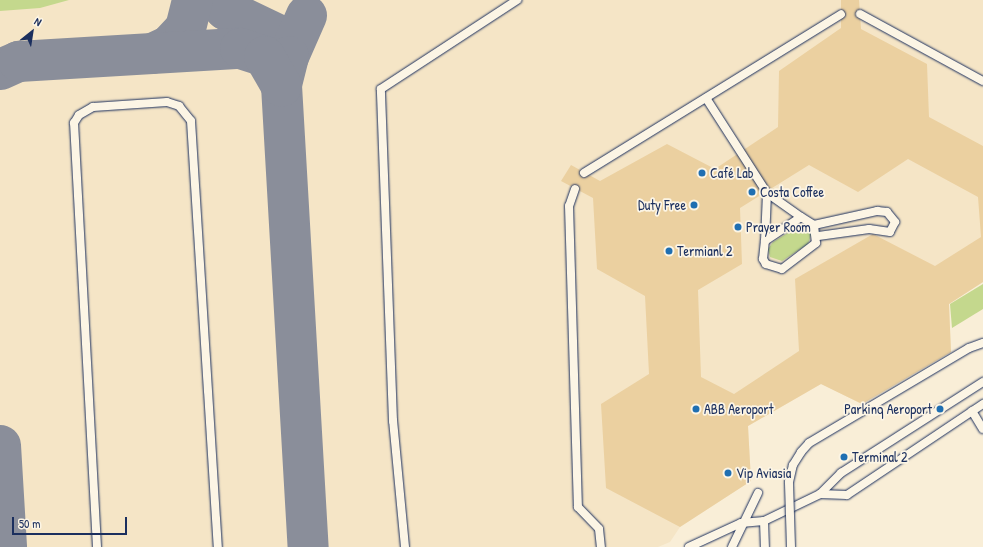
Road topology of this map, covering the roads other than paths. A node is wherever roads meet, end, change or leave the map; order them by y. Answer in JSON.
{"nodes":[{"id":1,"x":517,"y":0,"type":"edge"},
{"id":2,"x":841,"y":14,"type":"dead end"},
{"id":3,"x":860,"y":14,"type":"dead end"},
{"id":4,"x":983,"y":81,"type":"edge"},
{"id":5,"x":706,"y":98,"type":"junction"},
{"id":6,"x":584,"y":173,"type":"dead end"},
{"id":7,"x":575,"y":189,"type":"dead end"},
{"id":8,"x":767,"y":193,"type":"junction"},
{"id":9,"x":801,"y":217,"type":"junction"},
{"id":10,"x":814,"y":225,"type":"junction"},
{"id":11,"x":818,"y":236,"type":"junction"},
{"id":12,"x":765,"y":241,"type":"junction"},
{"id":13,"x":983,"y":343,"type":"edge"},
{"id":14,"x":983,"y":382,"type":"edge"},
{"id":15,"x":983,"y":404,"type":"edge"},
{"id":16,"x":972,"y":411,"type":"junction"},
{"id":17,"x":983,"y":429,"type":"edge"},
{"id":18,"x":758,"y":493,"type":"dead end"},
{"id":19,"x":820,"y":494,"type":"junction"},
{"id":20,"x":764,"y":521,"type":"junction"},
{"id":21,"x":742,"y":523,"type":"junction"},
{"id":22,"x":97,"y":547,"type":"edge"},
{"id":23,"x":218,"y":547,"type":"edge"},
{"id":24,"x":405,"y":547,"type":"edge"},
{"id":25,"x":601,"y":547,"type":"edge"},
{"id":26,"x":689,"y":547,"type":"edge"},
{"id":27,"x":732,"y":547,"type":"edge"},
{"id":28,"x":765,"y":547,"type":"edge"},
{"id":29,"x":791,"y":547,"type":"edge"}],
"edges":[{"from":1,"to":24,"type":"lane"},
{"from":2,"to":5,"type":"lane"},
{"from":3,"to":4,"type":"lane"},
{"from":5,"to":6,"type":"lane"},
{"from":5,"to":8,"type":"lane"},
{"from":7,"to":25,"type":"lane"},
{"from":8,"to":9,"type":"lane"},
{"from":8,"to":12,"type":"lane"},
{"from":9,"to":10,"type":"lane"},
{"from":9,"to":12,"type":"lane"},
{"from":10,"to":11,"type":"lane"},
{"from":10,"to":11,"type":"lane"},
{"from":11,"to":12,"type":"lane"},
{"from":13,"to":29,"type":"lane","bridge":true},
{"from":14,"to":19,"type":"lane"},
{"from":15,"to":16,"type":"lane"},
{"from":16,"to":17,"type":"lane"},
{"from":16,"to":19,"type":"lane"},
{"from":18,"to":21,"type":"lane"},
{"from":19,"to":20,"type":"lane"},
{"from":20,"to":21,"type":"lane"},
{"from":20,"to":28,"type":"lane"},
{"from":21,"to":26,"type":"lane"},
{"from":21,"to":27,"type":"lane"},
{"from":22,"to":23,"type":"lane"}]}
